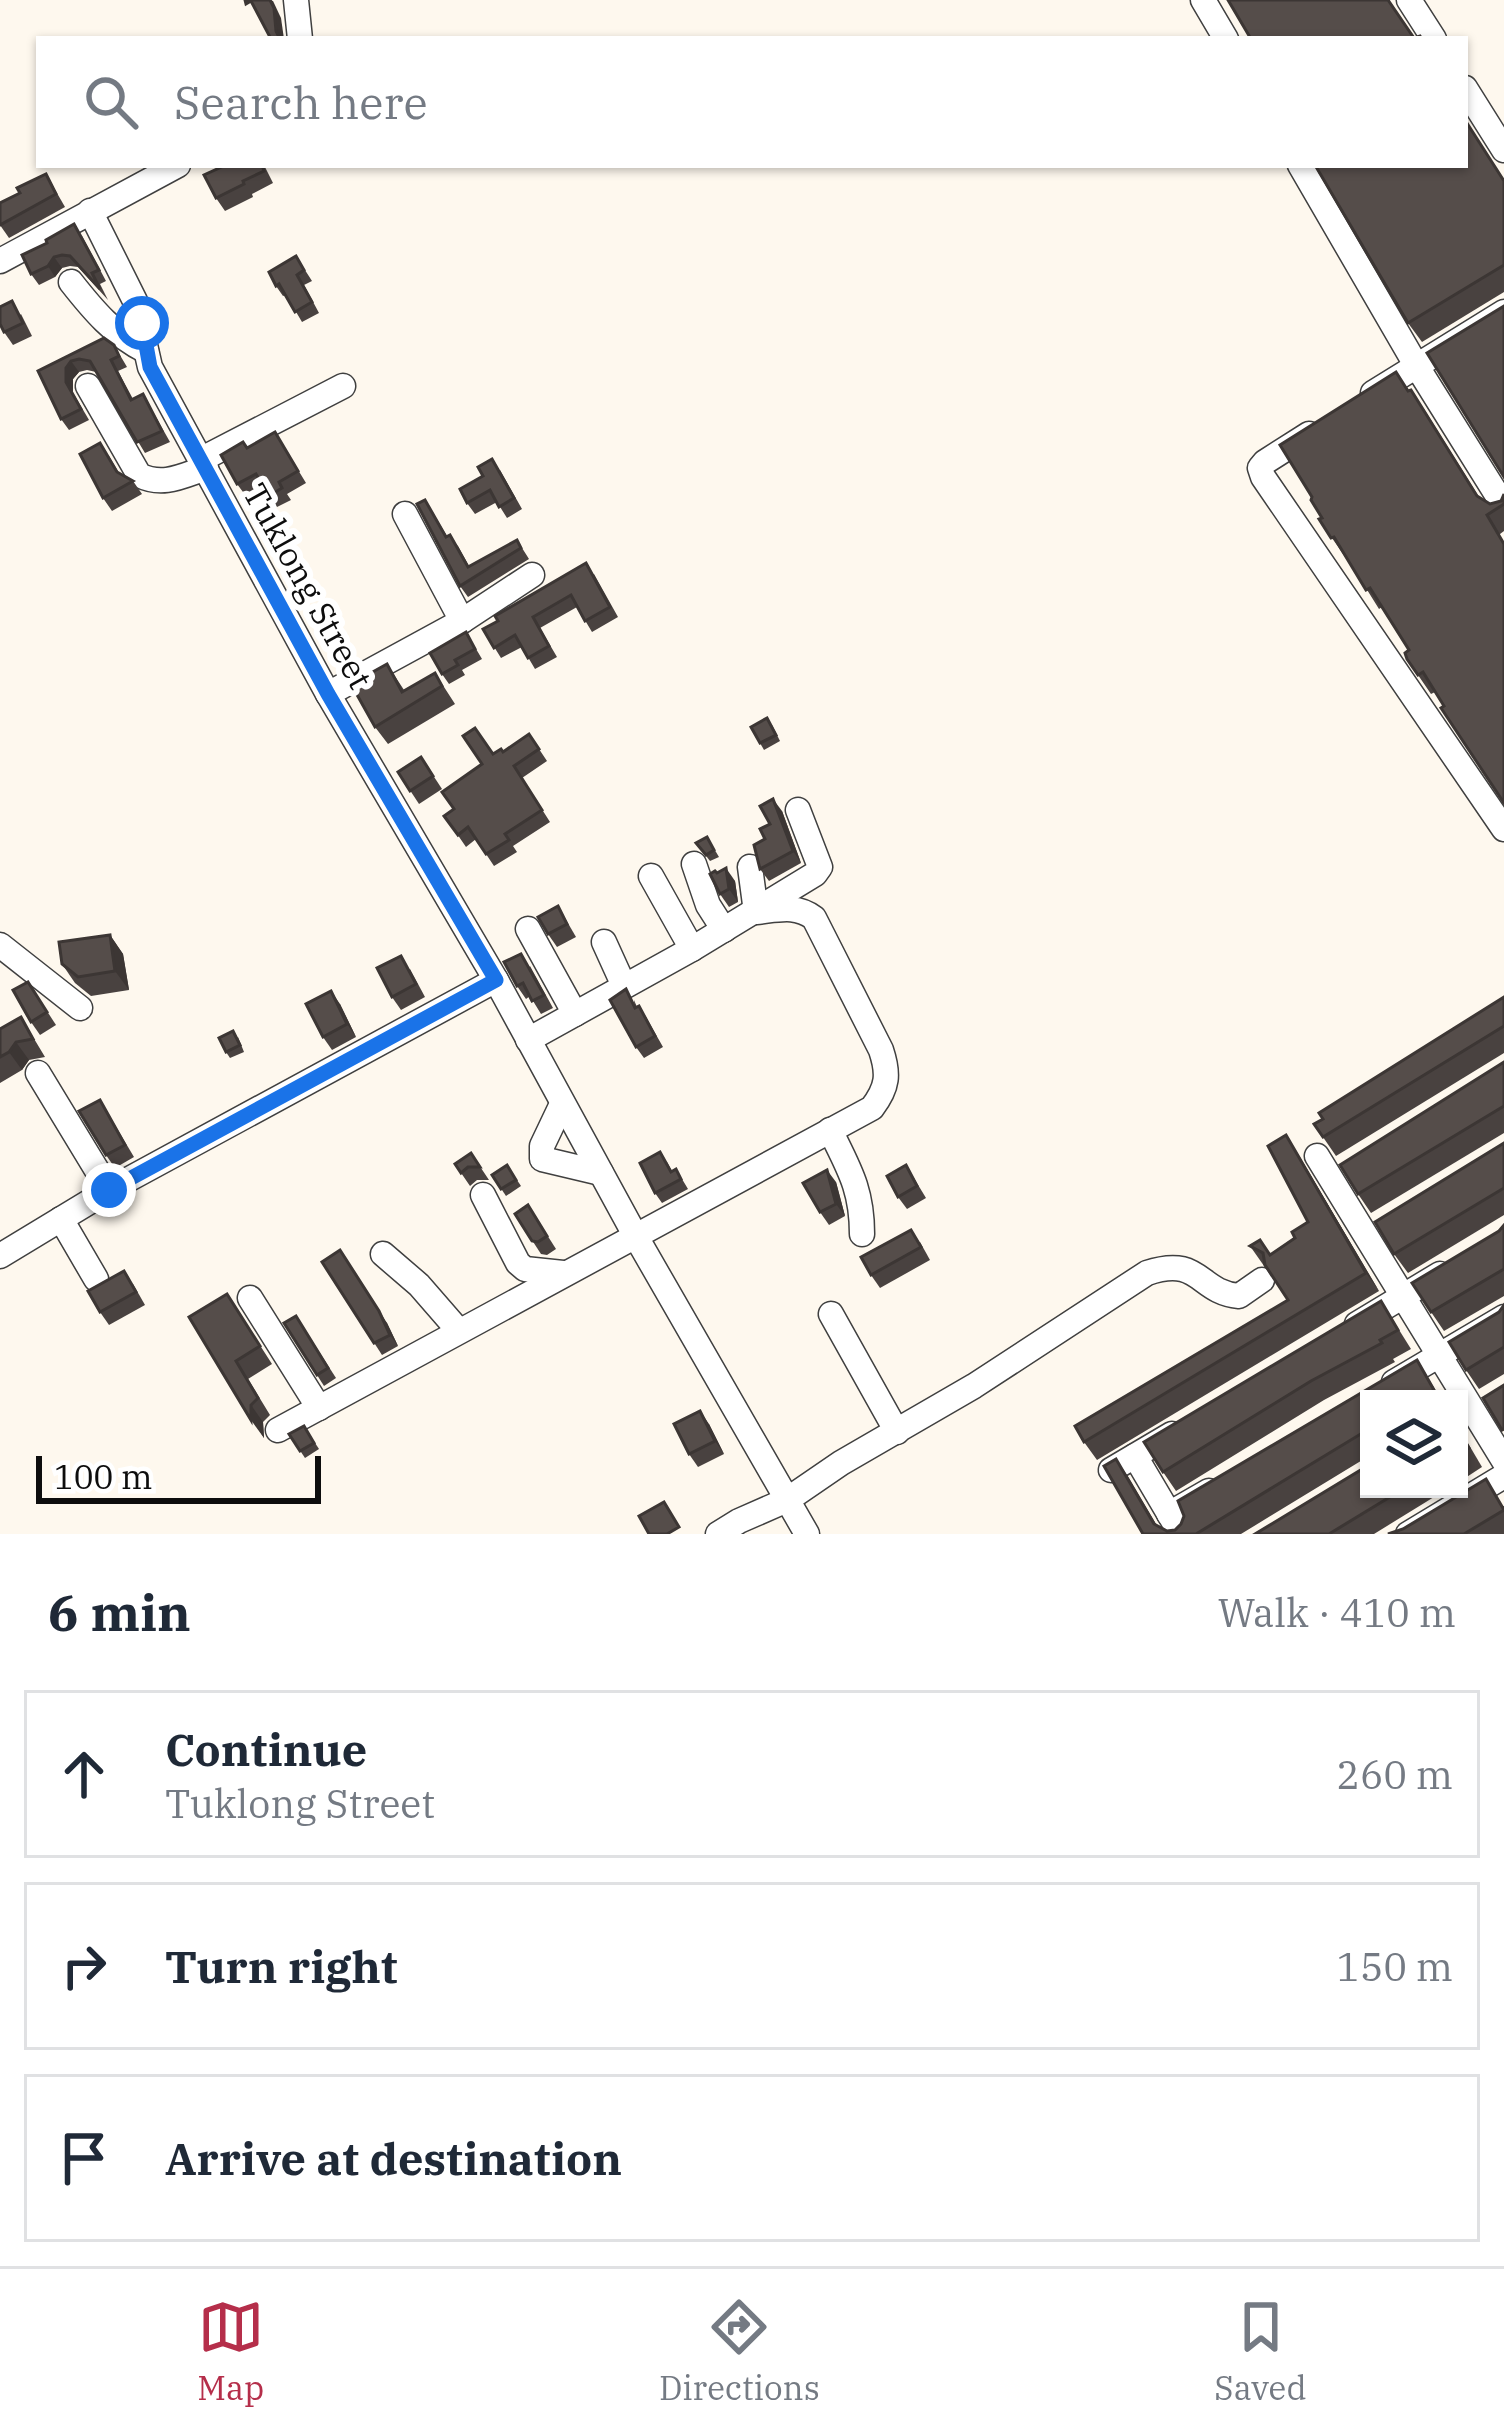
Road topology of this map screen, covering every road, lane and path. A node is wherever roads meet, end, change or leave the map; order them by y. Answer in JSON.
{"nodes":[{"id":1,"x":296,"y":0,"type":"edge"},
{"id":2,"x":1203,"y":0,"type":"edge"},
{"id":3,"x":1409,"y":0,"type":"edge"},
{"id":4,"x":301,"y":36,"type":"edge"},
{"id":5,"x":1224,"y":36,"type":"edge"},
{"id":6,"x":1432,"y":36,"type":"edge"},
{"id":7,"x":1468,"y":93,"type":"edge"},
{"id":8,"x":1504,"y":150,"type":"edge"},
{"id":9,"x":172,"y":168,"type":"edge"},
{"id":10,"x":1302,"y":168,"type":"edge"},
{"id":11,"x":90,"y":211,"type":"junction"},
{"id":12,"x":0,"y":261,"type":"edge"},
{"id":13,"x":71,"y":282,"type":"dead end"},
{"id":14,"x":1504,"y":312,"type":"edge"},
{"id":15,"x":146,"y":351,"type":"junction"},
{"id":16,"x":1416,"y":365,"type":"junction"},
{"id":17,"x":88,"y":386,"type":"dead end"},
{"id":18,"x":343,"y":386,"type":"dead end"},
{"id":19,"x":1359,"y":402,"type":"edge"},
{"id":20,"x":1322,"y":426,"type":"edge"},
{"id":21,"x":204,"y":464,"type":"junction"},
{"id":22,"x":1504,"y":506,"type":"edge"},
{"id":23,"x":405,"y":514,"type":"dead end"},
{"id":24,"x":532,"y":575,"type":"dead end"},
{"id":25,"x":462,"y":621,"type":"junction"},
{"id":26,"x":328,"y":694,"type":"junction"},
{"id":27,"x":798,"y":810,"type":"dead end"},
{"id":28,"x":1504,"y":829,"type":"edge"},
{"id":29,"x":694,"y":864,"type":"dead end"},
{"id":30,"x":750,"y":867,"type":"dead end"},
{"id":31,"x":650,"y":875,"type":"dead end"},
{"id":32,"x":756,"y":912,"type":"junction"},
{"id":33,"x":528,"y":929,"type":"dead end"},
{"id":34,"x":724,"y":930,"type":"junction"},
{"id":35,"x":604,"y":942,"type":"dead end"},
{"id":36,"x":0,"y":944,"type":"edge"},
{"id":37,"x":692,"y":949,"type":"junction"},
{"id":38,"x":496,"y":980,"type":"junction"},
{"id":39,"x":624,"y":986,"type":"junction"},
{"id":40,"x":80,"y":1008,"type":"dead end"},
{"id":41,"x":575,"y":1013,"type":"junction"},
{"id":42,"x":528,"y":1040,"type":"junction"},
{"id":43,"x":38,"y":1073,"type":"dead end"},
{"id":44,"x":562,"y":1104,"type":"junction"},
{"id":45,"x":830,"y":1130,"type":"junction"},
{"id":46,"x":1317,"y":1156,"type":"dead end"},
{"id":47,"x":602,"y":1173,"type":"junction"},
{"id":48,"x":109,"y":1190,"type":"junction"},
{"id":49,"x":483,"y":1195,"type":"dead end"},
{"id":50,"x":61,"y":1219,"type":"junction"},
{"id":51,"x":862,"y":1234,"type":"dead end"},
{"id":52,"x":635,"y":1235,"type":"junction"},
{"id":53,"x":383,"y":1254,"type":"dead end"},
{"id":54,"x":0,"y":1256,"type":"edge"},
{"id":55,"x":1464,"y":1260,"type":"edge"},
{"id":56,"x":565,"y":1273,"type":"junction"},
{"id":57,"x":96,"y":1279,"type":"dead end"},
{"id":58,"x":1262,"y":1280,"type":"edge"},
{"id":59,"x":1403,"y":1296,"type":"junction"},
{"id":60,"x":250,"y":1298,"type":"dead end"},
{"id":61,"x":831,"y":1314,"type":"dead end"},
{"id":62,"x":1504,"y":1317,"type":"edge"},
{"id":63,"x":459,"y":1331,"type":"junction"},
{"id":64,"x":1341,"y":1333,"type":"edge"},
{"id":65,"x":1439,"y":1356,"type":"junction"},
{"id":66,"x":1382,"y":1390,"type":"edge"},
{"id":67,"x":319,"y":1408,"type":"junction"},
{"id":68,"x":1474,"y":1411,"type":"edge"},
{"id":69,"x":1197,"y":1419,"type":"edge"},
{"id":70,"x":278,"y":1430,"type":"dead end"},
{"id":71,"x":897,"y":1432,"type":"junction"},
{"id":72,"x":1136,"y":1456,"type":"junction"},
{"id":73,"x":1504,"y":1461,"type":"edge"},
{"id":74,"x":1111,"y":1471,"type":"edge"},
{"id":75,"x":1504,"y":1476,"type":"edge"},
{"id":76,"x":1227,"y":1480,"type":"edge"},
{"id":77,"x":787,"y":1500,"type":"junction"},
{"id":78,"x":1175,"y":1524,"type":"edge"},
{"id":79,"x":718,"y":1534,"type":"edge"},
{"id":80,"x":807,"y":1534,"type":"edge"},
{"id":81,"x":1408,"y":1534,"type":"edge"}],
"edges":[{"from":1,"to":4,"type":"street"},
{"from":2,"to":5,"type":"street"},
{"from":3,"to":6,"type":"street"},
{"from":7,"to":8,"type":"street"},
{"from":9,"to":11,"type":"street"},
{"from":10,"to":16,"type":"street"},
{"from":11,"to":12,"type":"street"},
{"from":11,"to":15,"type":"street","name":"Tuklong Street"},
{"from":13,"to":15,"type":"street"},
{"from":14,"to":16,"type":"street"},
{"from":15,"to":21,"type":"street","name":"Tuklong Street"},
{"from":16,"to":19,"type":"street"},
{"from":16,"to":22,"type":"street"},
{"from":17,"to":21,"type":"street"},
{"from":18,"to":21,"type":"street"},
{"from":20,"to":28,"type":"street"},
{"from":21,"to":26,"type":"street","name":"Tuklong Street"},
{"from":23,"to":25,"type":"street"},
{"from":24,"to":25,"type":"street"},
{"from":25,"to":26,"type":"street"},
{"from":26,"to":38,"type":"street","name":"Tuklong Street"},
{"from":27,"to":32,"type":"street"},
{"from":29,"to":34,"type":"street"},
{"from":30,"to":32,"type":"street"},
{"from":31,"to":37,"type":"street"},
{"from":32,"to":34,"type":"street"},
{"from":32,"to":45,"type":"street"},
{"from":33,"to":41,"type":"street"},
{"from":34,"to":37,"type":"street"},
{"from":35,"to":39,"type":"street"},
{"from":36,"to":40,"type":"street"},
{"from":37,"to":39,"type":"street"},
{"from":38,"to":42,"type":"street","name":"Tuklong Street"},
{"from":38,"to":48,"type":"street"},
{"from":39,"to":41,"type":"street"},
{"from":41,"to":42,"type":"street"},
{"from":42,"to":44,"type":"street","name":"Tuklong Street"},
{"from":43,"to":48,"type":"street"},
{"from":44,"to":47,"type":"street","name":"Tuklong Street"},
{"from":44,"to":47,"type":"street"},
{"from":45,"to":51,"type":"street"},
{"from":45,"to":52,"type":"street"},
{"from":46,"to":59,"type":"street"},
{"from":47,"to":52,"type":"street","name":"Tuklong Street"},
{"from":48,"to":50,"type":"street"},
{"from":49,"to":56,"type":"street"},
{"from":50,"to":54,"type":"street"},
{"from":50,"to":57,"type":"street"},
{"from":52,"to":56,"type":"street"},
{"from":52,"to":77,"type":"street","name":"Tuklong Street"},
{"from":53,"to":63,"type":"street"},
{"from":55,"to":59,"type":"street"},
{"from":56,"to":63,"type":"street"},
{"from":58,"to":71,"type":"street"},
{"from":59,"to":64,"type":"street"},
{"from":59,"to":65,"type":"street"},
{"from":60,"to":67,"type":"street"},
{"from":61,"to":71,"type":"street"},
{"from":62,"to":65,"type":"street"},
{"from":63,"to":67,"type":"street"},
{"from":65,"to":66,"type":"street"},
{"from":65,"to":68,"type":"street"},
{"from":67,"to":70,"type":"street"},
{"from":68,"to":73,"type":"street"},
{"from":69,"to":72,"type":"street"},
{"from":71,"to":77,"type":"street"},
{"from":72,"to":74,"type":"street"},
{"from":72,"to":78,"type":"street"},
{"from":75,"to":81,"type":"street"},
{"from":76,"to":78,"type":"street"},
{"from":77,"to":79,"type":"street"},
{"from":77,"to":80,"type":"street","name":"Tuklong Street"}]}
